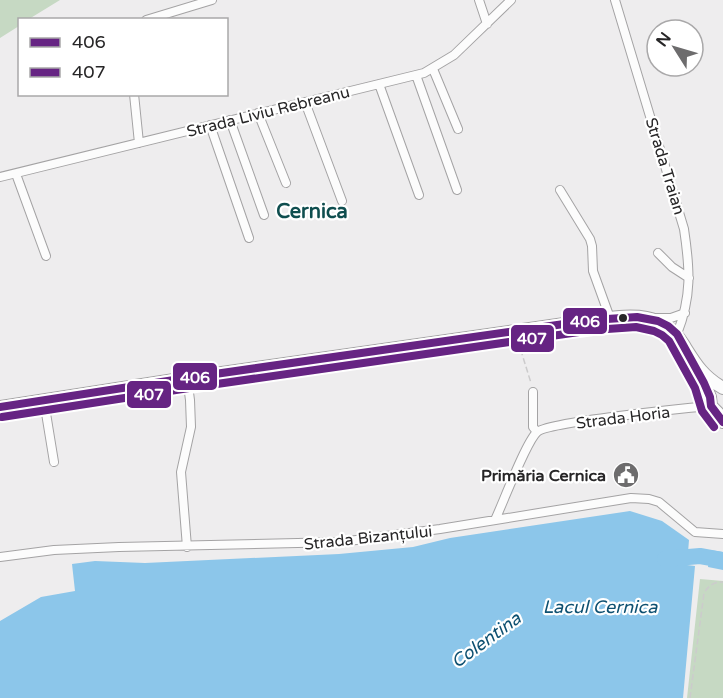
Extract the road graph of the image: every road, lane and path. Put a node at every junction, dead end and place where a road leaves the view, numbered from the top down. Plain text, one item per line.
1 (212, 0) edge
2 (479, 0) edge
3 (511, 0) edge
4 (615, 0) edge
5 (153, 18) edge
6 (487, 24) junction
7 (433, 69) junction
8 (416, 75) junction
9 (379, 84) junction
10 (134, 96) edge
11 (305, 102) junction
12 (258, 113) junction
13 (230, 120) junction
14 (210, 125) junction
15 (458, 129) dead end
16 (139, 143) junction
17 (16, 174) junction
18 (0, 177) edge
19 (286, 183) dead end
20 (457, 189) dead end
21 (560, 190) dead end
22 (419, 195) dead end
23 (342, 201) dead end
24 (264, 215) dead end
25 (249, 238) dead end
26 (658, 253) dead end
27 (46, 256) dead end
28 (689, 278) junction
29 (685, 313) junction
30 (609, 318) junction
31 (651, 318) junction
32 (514, 331) junction
33 (677, 334) junction
34 (686, 349) junction
35 (695, 365) junction
36 (187, 378) junction
37 (723, 388) edge
38 (533, 392) joint
39 (44, 401) junction
40 (0, 407) edge
41 (717, 410) edge
42 (537, 432) junction
43 (54, 462) dead end
44 (495, 520) junction
45 (723, 534) edge
46 (187, 547) junction
47 (0, 557) edge
48 (723, 582) edge
49 (690, 698) edge

1 - 5 street
2 - 6 street
3 - 6 street, Strada Liviu Rebreanu
4 - 28 street, Strada Traian
6 - 7 street, Strada Liviu Rebreanu
7 - 8 street, Strada Liviu Rebreanu
7 - 15 street
8 - 9 street, Strada Liviu Rebreanu
8 - 20 street
9 - 11 street, Strada Liviu Rebreanu
9 - 22 street
10 - 16 street
11 - 12 street, Strada Liviu Rebreanu
11 - 23 street
12 - 13 street, Strada Liviu Rebreanu
12 - 19 street
13 - 14 street, Strada Liviu Rebreanu
13 - 24 street
14 - 16 street, Strada Liviu Rebreanu
14 - 25 street
16 - 17 street, Strada Liviu Rebreanu
17 - 18 street, Strada Liviu Rebreanu
17 - 27 street
21 - 30 street
26 - 28 street
28 - 29 street, Strada Traian
29 - 31 street
29 - 33 street, Strada Traian
29 - 34 street
30 - 31 main road
30 - 32 main road
31 - 33 main road
32 - 36 main road
32 - 38 path
33 - 34 main road
34 - 35 main road
35 - 37 main road
35 - 41 main road
36 - 39 main road
36 - 46 street
37 - 41 main road
38 - 42 street
39 - 40 main road
39 - 43 street
41 - 42 street, Strada Horia
42 - 44 street
44 - 45 street, Strada Bizanțului
44 - 46 street, Strada Bizanțului
46 - 47 street, Strada Bizanțului
48 - 49 path

